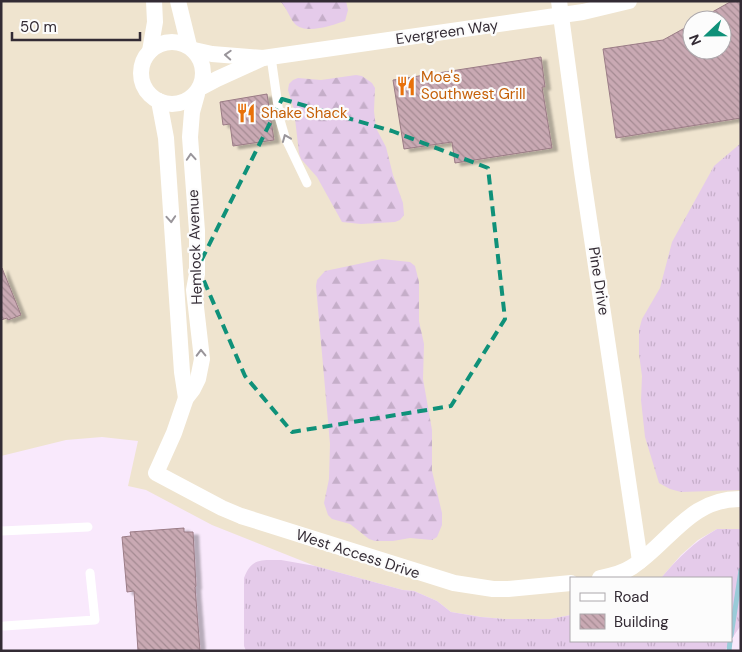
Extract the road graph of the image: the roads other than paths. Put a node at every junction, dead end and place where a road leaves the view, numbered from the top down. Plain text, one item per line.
1 (154, 1) edge
2 (178, 1) edge
3 (629, 1) edge
4 (560, 8) edge
5 (191, 48) junction
6 (150, 51) junction
7 (267, 58) junction
8 (199, 91) junction
9 (159, 101) junction
10 (307, 183) dead end
11 (186, 398) junction
12 (156, 473) joint
13 (737, 499) edge
14 (88, 527) dead end
15 (1, 531) edge
16 (640, 561) junction
17 (90, 573) dead end
18 (604, 577) edge
19 (570, 583) edge
20 (4, 626) dead end

1 - 6 street
2 - 5 street
3 - 4 street, Evergreen Way
4 - 7 street, Evergreen Way
4 - 16 street, Pine Drive
5 - 6 street
7 -> 5 street, Evergreen Way
5 - 8 street
6 - 9 street
7 - 8 street, Evergreen Way
10 -> 7 lane
8 - 9 street
11 -> 8 street, Hemlock Avenue
9 -> 11 street, Hemlock Avenue
11 - 12 street, Hemlock Avenue
12 - 19 street, West Access Drive
13 - 16 street
14 - 15 lane
16 - 18 street
17 - 20 lane

